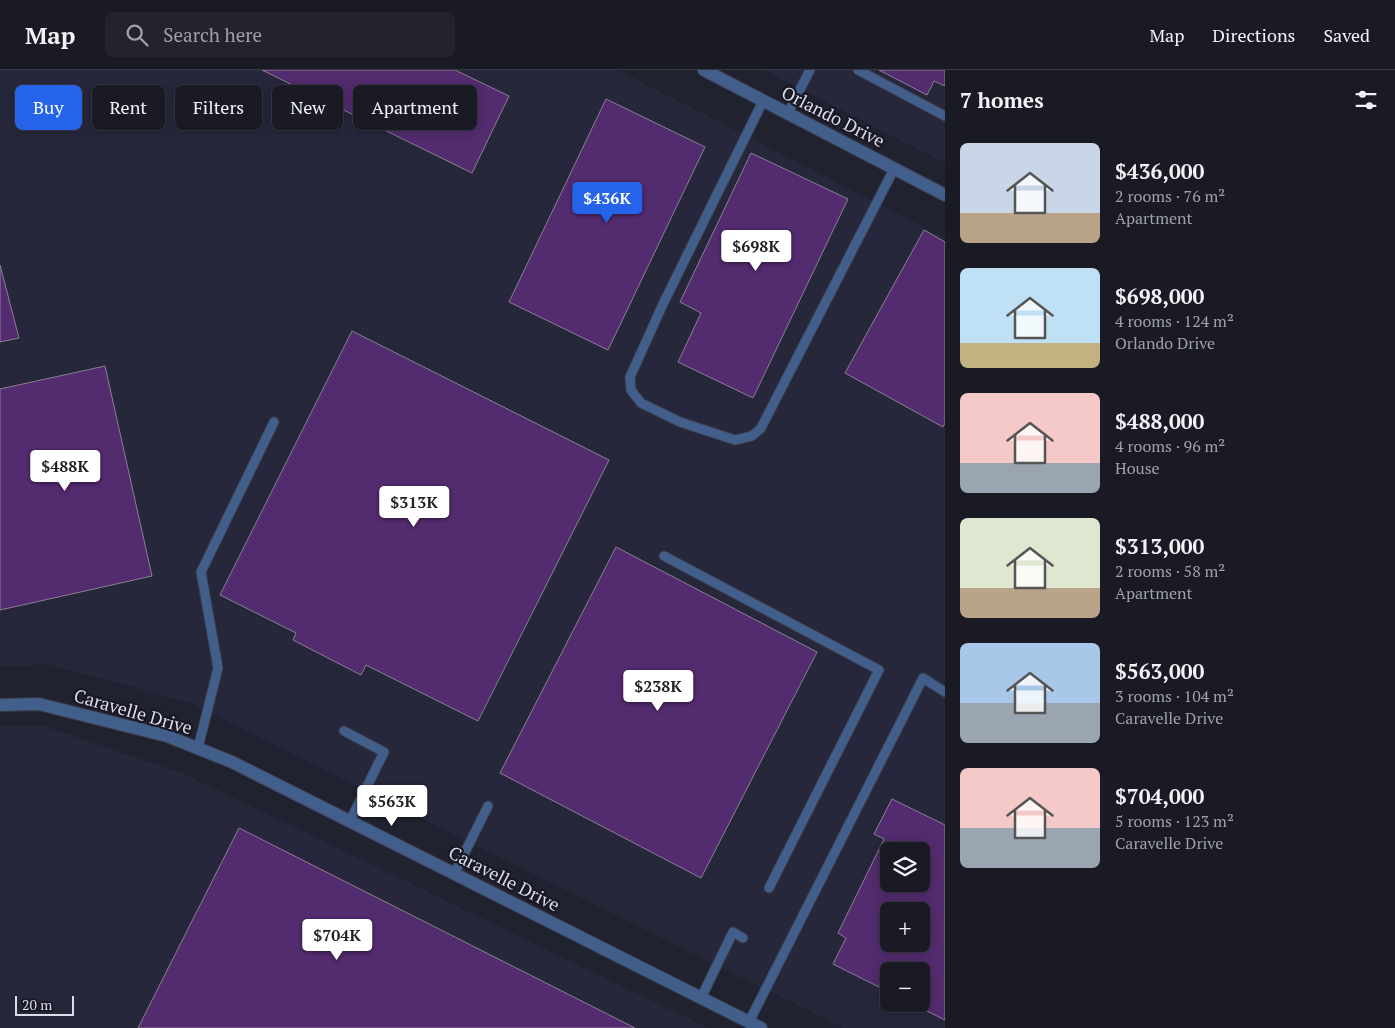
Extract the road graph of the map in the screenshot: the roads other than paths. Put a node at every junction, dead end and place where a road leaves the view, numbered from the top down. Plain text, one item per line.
1 (704, 70) edge
2 (810, 70) edge
3 (858, 70) edge
4 (763, 101) junction
5 (788, 114) junction
6 (945, 116) edge
7 (894, 169) junction
8 (945, 195) edge
9 (274, 422) dead end
10 (664, 556) dead end
11 (945, 692) edge
12 (0, 705) edge
13 (344, 732) dead end
14 (198, 748) junction
15 (488, 806) dead end
16 (350, 821) junction
17 (454, 874) junction
18 (769, 888) dead end
19 (743, 938) dead end
20 (700, 998) junction
21 (749, 1022) junction
22 (761, 1028) edge

1 - 4 street, Orlando Drive
2 - 5 lane
3 - 6 lane
4 - 5 street, Orlando Drive
4 - 7 lane
5 - 7 street, Orlando Drive
7 - 8 street, Orlando Drive
9 - 14 lane
10 - 18 lane
11 - 21 lane
12 - 14 street, Caravelle Drive
13 - 16 lane
14 - 16 street, Caravelle Drive
15 - 17 lane
16 - 17 street, Caravelle Drive
17 - 20 street, Caravelle Drive
19 - 20 lane
20 - 21 street, Caravelle Drive
21 - 22 street, Caravelle Drive

